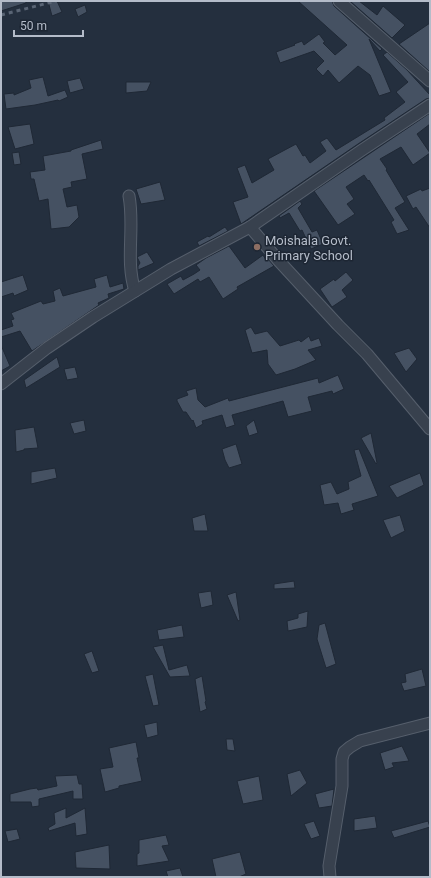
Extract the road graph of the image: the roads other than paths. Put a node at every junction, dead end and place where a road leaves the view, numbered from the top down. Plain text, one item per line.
1 (340, 1) edge
2 (430, 81) edge
3 (430, 105) edge
4 (129, 196) dead end
5 (250, 227) junction
6 (135, 291) junction
7 (1, 384) edge
8 (430, 429) edge
9 (430, 723) edge
10 (330, 877) edge

1 - 2 street
3 - 5 street
4 - 6 street
5 - 6 street
5 - 8 street
6 - 7 street
9 - 10 street

